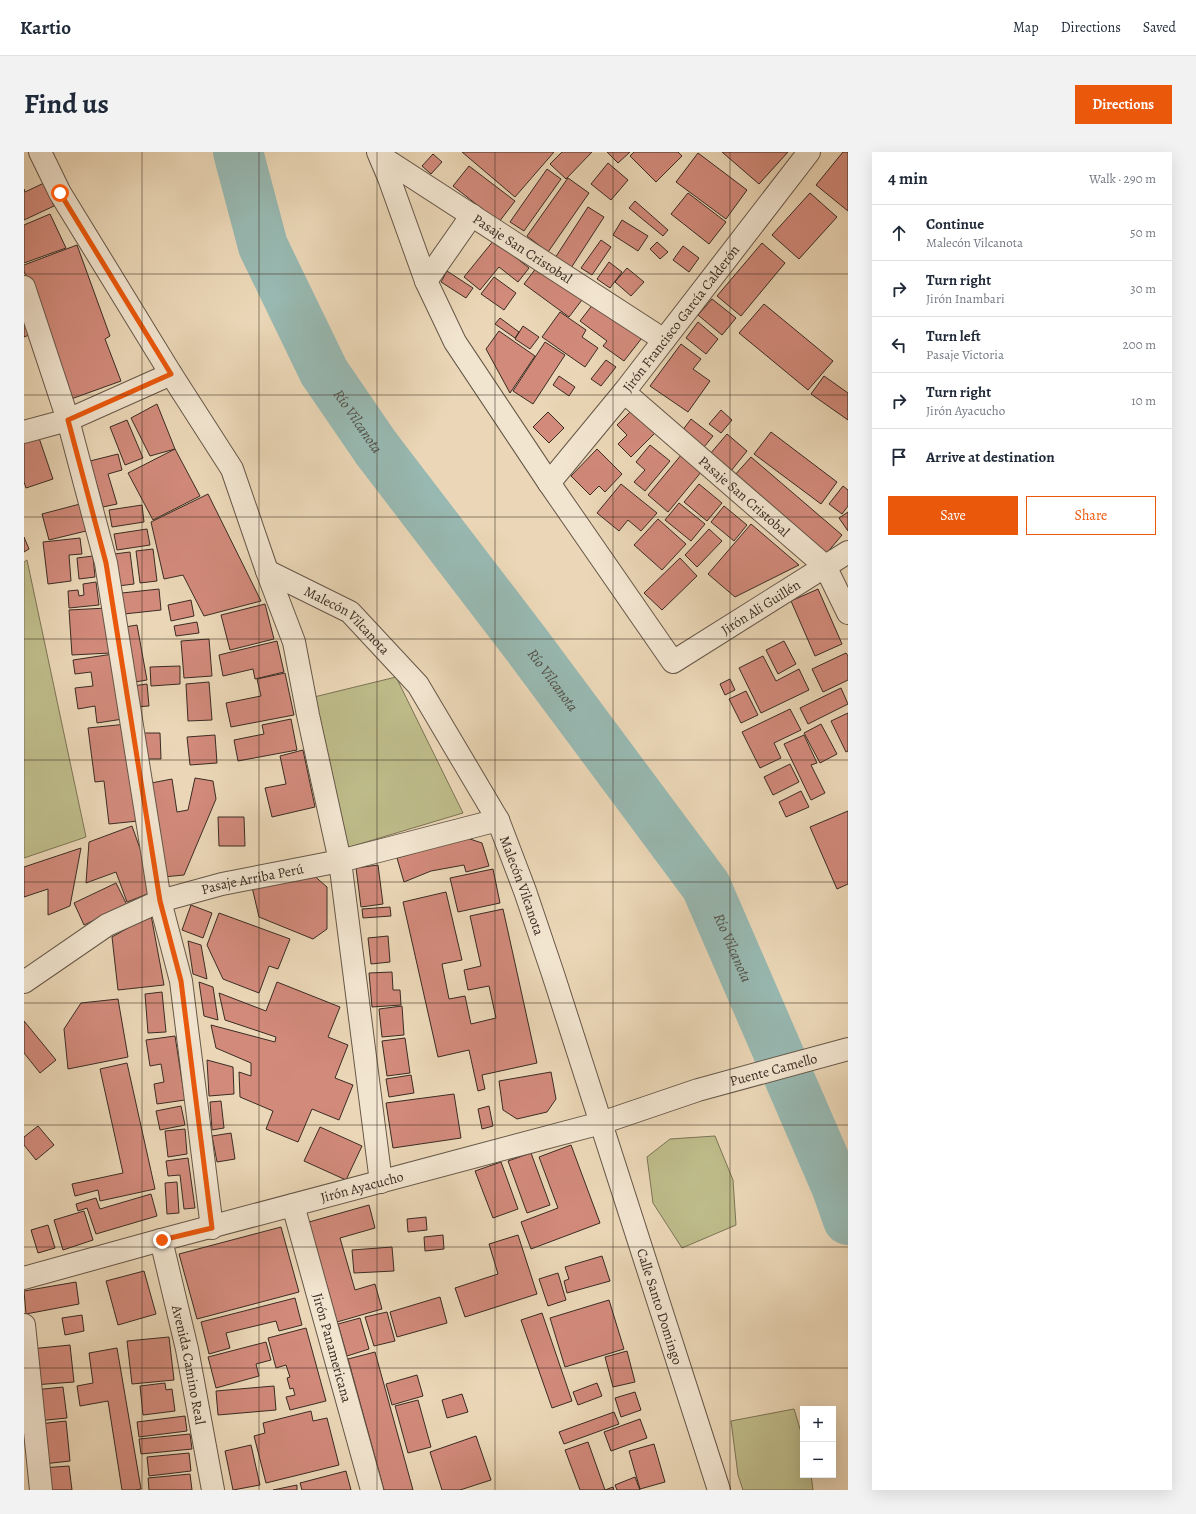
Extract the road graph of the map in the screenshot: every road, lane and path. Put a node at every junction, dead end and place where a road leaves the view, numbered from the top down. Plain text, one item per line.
1 (40, 152) edge
2 (809, 152) edge
3 (379, 154) edge
4 (472, 215) junction
5 (426, 281) junction
6 (24, 288) edge
7 (664, 340) junction
8 (171, 374) junction
9 (624, 392) junction
10 (68, 420) junction
11 (24, 432) edge
12 (549, 483) junction
13 (848, 552) edge
14 (825, 566) junction
15 (267, 571) junction
16 (848, 613) edge
17 (498, 820) junction
18 (340, 861) junction
19 (160, 901) junction
20 (24, 982) edge
21 (848, 1049) edge
22 (698, 1090) joint
23 (601, 1123) junction
24 (381, 1182) junction
25 (293, 1205) junction
26 (212, 1228) junction
27 (162, 1240) junction
28 (24, 1278) edge
29 (24, 1325) edge
30 (41, 1490) edge
31 (213, 1490) edge
32 (372, 1490) edge
33 (719, 1490) edge

1 - 8 street
2 - 7 street, Jirón Francisco García Calderón
3 - 4 street, Pasaje San Cristobal
3 - 5 street
4 - 5 street
4 - 7 street, Pasaje San Cristobal
5 - 12 street
6 - 10 street
7 - 9 street, Jirón Francisco García Calderón
8 - 10 street
8 - 15 street
9 - 12 street, Jirón Francisco García Calderón
9 - 14 street, Pasaje San Cristobal
10 - 11 street
10 - 19 street
12 - 14 street, Jirón Ali Guillén
13 - 14 street, Jirón Ali Guillén
14 - 16 street, Pasaje San Cristobal
15 - 17 street, Malecón Vilcanota
15 - 18 street
17 - 18 street, Pasaje Arriba Perú
17 - 23 street, Malecón Vilcanota
18 - 19 street, Pasaje Arriba Perú
18 - 24 street
19 - 20 street, Pasaje Arriba Perú
19 - 26 street
21 - 22 street, Puente Camello
22 - 23 street, Jirón Ayacucho
23 - 24 street, Jirón Ayacucho
23 - 33 street, Calle Santo Domingo
24 - 25 street, Jirón Ayacucho
25 - 26 street, Jirón Ayacucho
25 - 32 street, Jirón Panamericana
26 - 27 street, Jirón Ayacucho
27 - 28 street, Jirón Ayacucho
27 - 31 street, Avenida Camino Real
29 - 30 street

